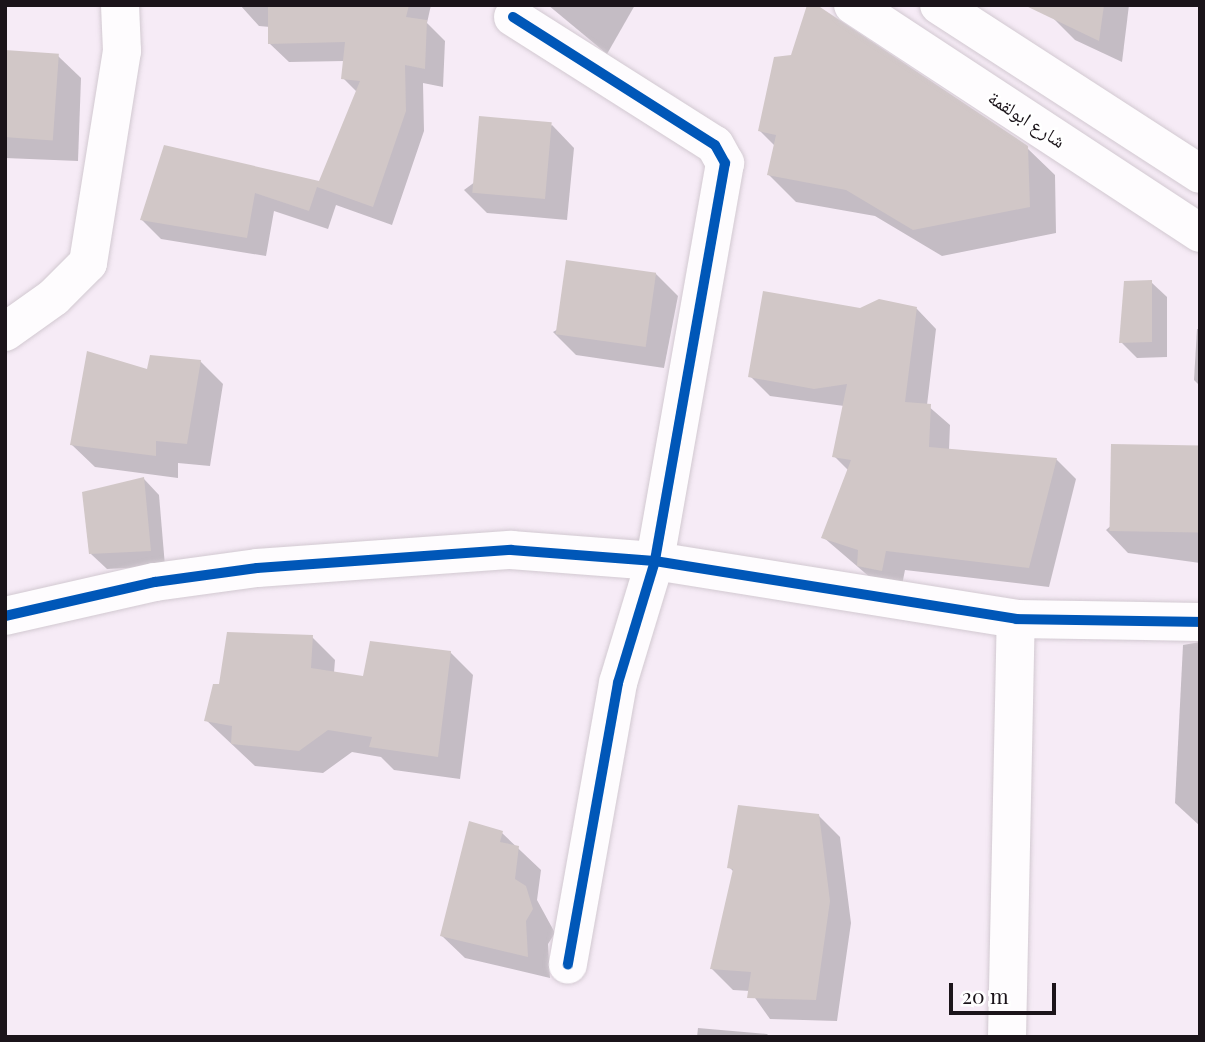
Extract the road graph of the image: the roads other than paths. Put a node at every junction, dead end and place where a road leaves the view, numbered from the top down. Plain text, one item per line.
1 (120, 5) edge
2 (853, 5) edge
3 (939, 5) edge
4 (513, 18) dead end
5 (1200, 174) edge
6 (1200, 233) edge
7 (5, 332) edge
8 (655, 561) junction
9 (5, 616) edge
10 (1016, 619) junction
11 (1200, 622) edge
12 (568, 965) dead end
13 (1007, 1037) edge

1 - 7 street
2 - 6 street, شارع ابولقمة
3 - 5 street
4 - 8 street
8 - 9 street
8 - 10 street
8 - 12 street
10 - 11 street
10 - 13 street

